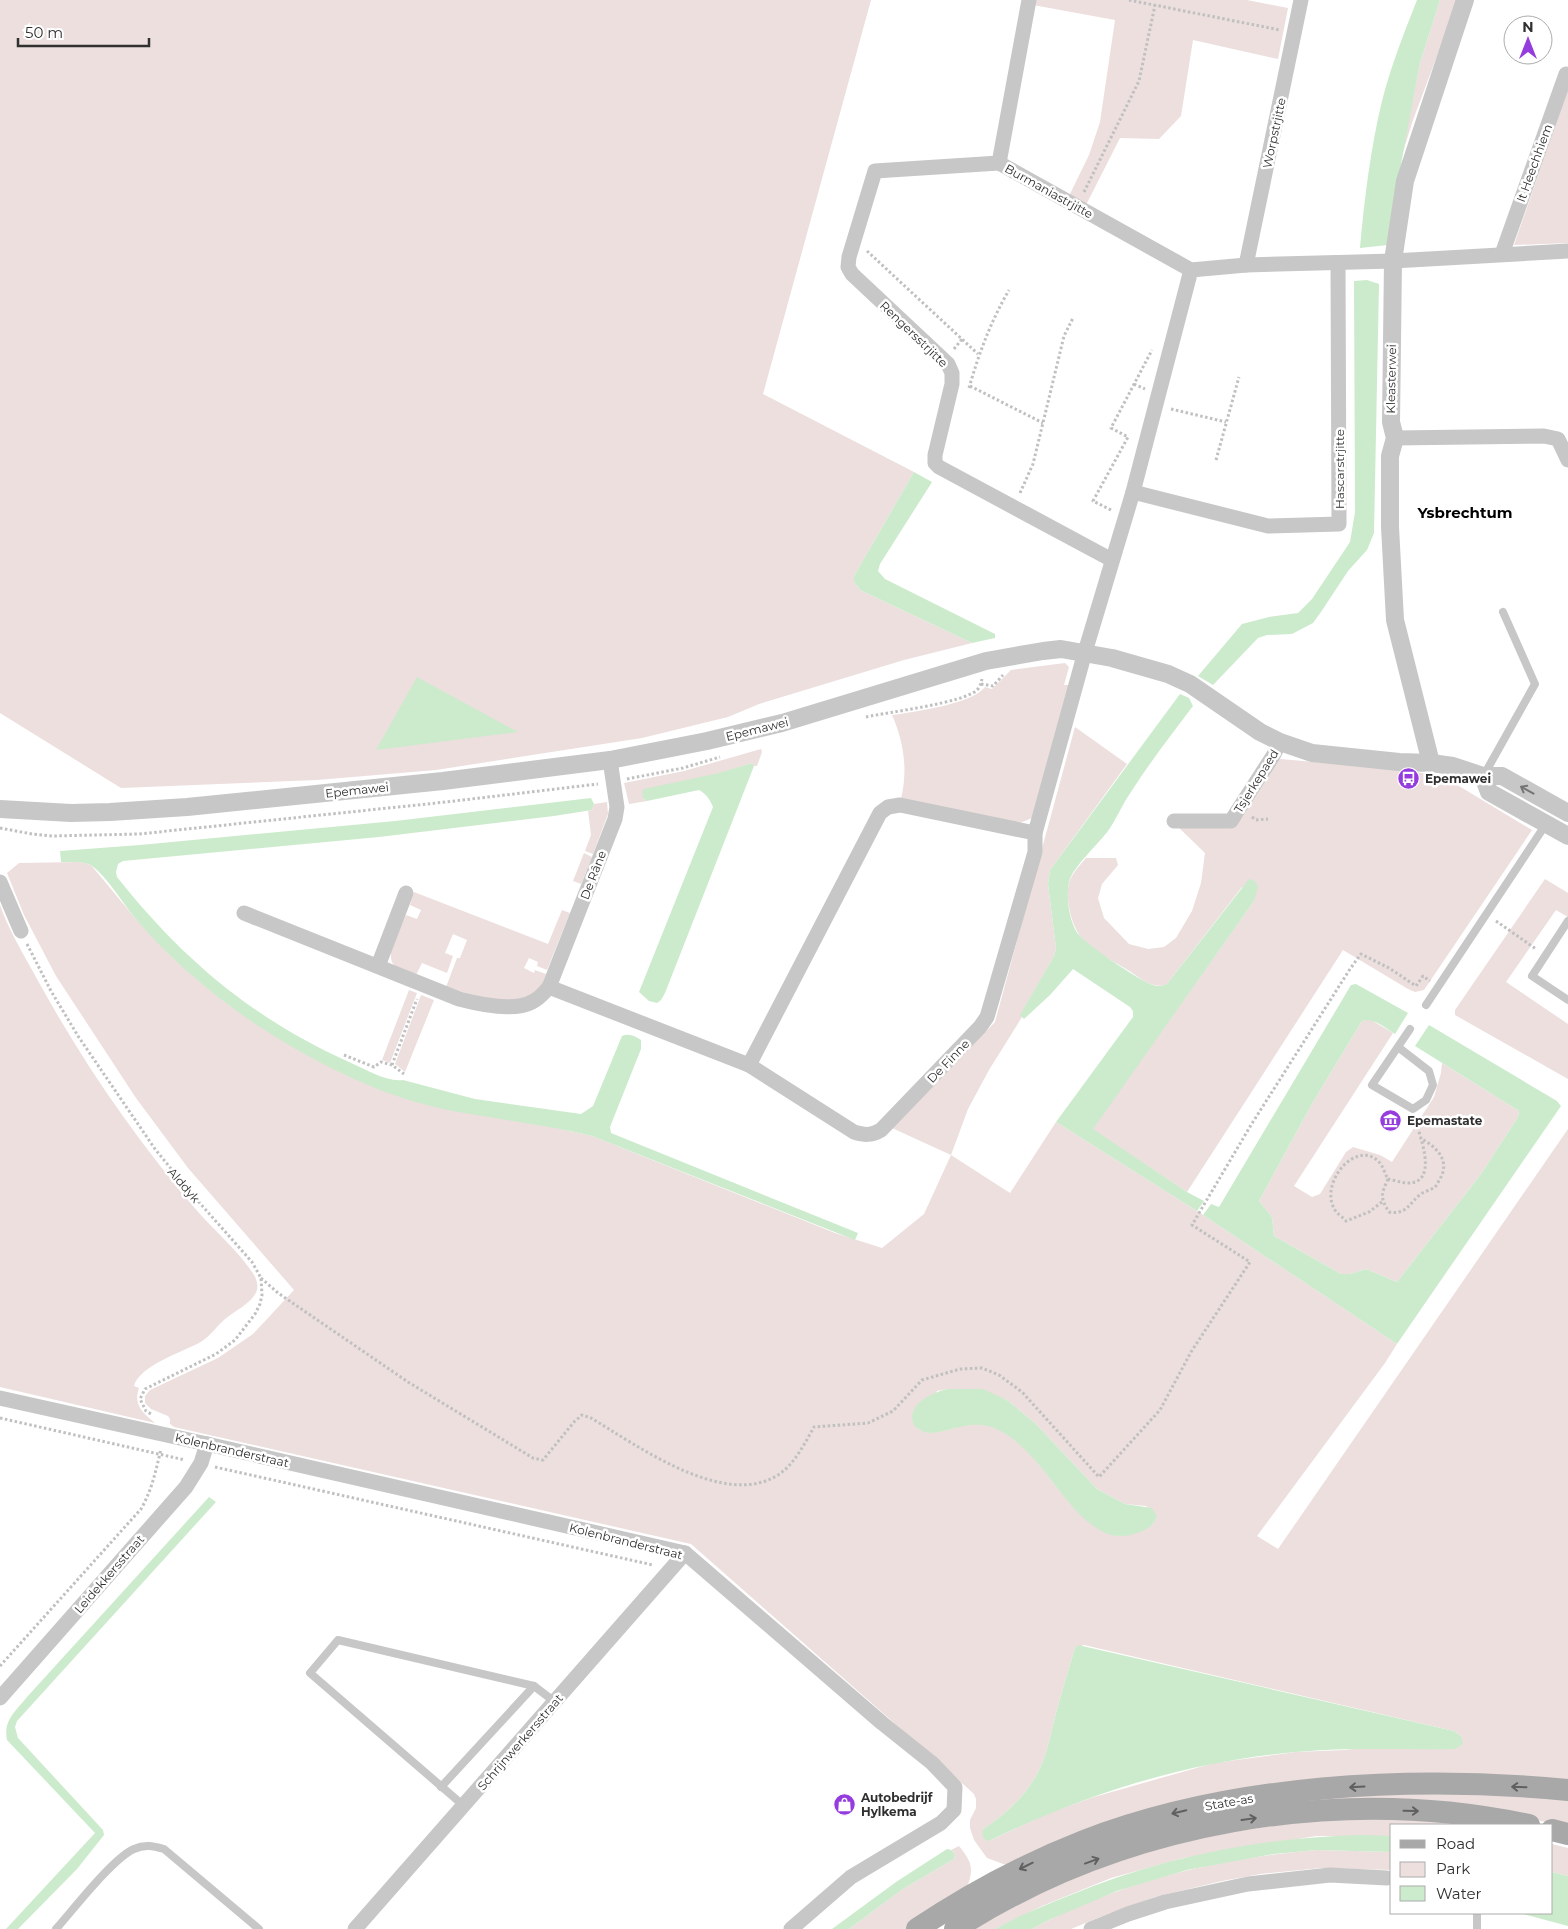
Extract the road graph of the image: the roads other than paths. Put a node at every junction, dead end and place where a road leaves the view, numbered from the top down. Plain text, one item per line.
1 (1029, 0) edge
2 (1301, 0) edge
3 (1465, 0) edge
4 (1568, 75) edge
5 (999, 163) junction
6 (1568, 251) edge
7 (1502, 254) junction
8 (1393, 261) junction
9 (1338, 262) junction
10 (1246, 265) junction
11 (1190, 270) junction
12 (1395, 438) junction
13 (1568, 460) edge
14 (1133, 492) junction
15 (1112, 560) junction
16 (1502, 612) dead end
17 (1085, 652) junction
18 (1280, 742) junction
19 (610, 760) junction
20 (1431, 763) junction
21 (1483, 776) junction
22 (0, 809) edge
23 (1568, 813) edge
24 (1174, 821) dead end
25 (1546, 824) junction
26 (1035, 833) junction
27 (1568, 836) edge
28 (0, 882) edge
29 (406, 893) dead end
30 (244, 912) dead end
31 (1568, 921) edge
32 (21, 931) road end
33 (378, 966) junction
34 (549, 987) junction
35 (1568, 1000) edge
36 (1426, 1005) dead end
37 (1410, 1029) dead end
38 (1398, 1047) junction
39 (749, 1065) junction
40 (0, 1398) edge
41 (207, 1444) junction
42 (685, 1554) junction
43 (534, 1686) junction
44 (0, 1698) edge
45 (555, 1702) junction
46 (441, 1786) junction
47 (1568, 1790) edge
48 (464, 1806) junction
49 (1523, 1824) edge
50 (1553, 1830) edge
51 (1568, 1834) edge
52 (1389, 1878) edge
53 (1477, 1914) edge
54 (56, 1929) edge
55 (259, 1929) edge
56 (355, 1929) edge
57 (791, 1929) edge
58 (917, 1929) edge
59 (955, 1929) edge
60 (1091, 1929) edge
61 (1477, 1929) edge

1 - 5 street, Burmaniastrjitte
2 - 10 street, Worpstrjitte
3 - 8 street, Kleasterwei
4 - 7 street, It Heechhiem
5 - 11 street, Burmaniastrjitte
5 - 15 street, Rengersstrjitte
6 - 7 street
7 - 8 street
8 - 9 street
8 - 12 street, Kleasterwei
9 - 10 street
9 - 14 street, Hascarstrjitte
10 - 11 street
11 - 14 street
12 - 13 street
12 - 20 street, Kleasterwei
14 - 15 street
15 - 17 street
16 - 21 lane
17 - 18 street, Epemawei
17 - 19 street, Epemawei
17 - 26 street, De Finne
18 - 20 street, Epemawei
18 - 24 street, Tsjerkepaed
19 - 22 street, Epemawei
19 - 34 street, De Râne
20 - 21 street, Epemawei
23 -> 21 street, Epemawei
21 - 25 street
25 - 27 street
25 - 36 lane
26 - 39 street
26 - 39 street, De Finne
28 - 32 street
29 - 33 street
30 - 33 street, De Râne
31 - 35 lane
33 - 34 street, De Râne
34 - 39 street, De Finne
37 - 38 lane
38 - 38 lane
40 - 41 street, Kolenbranderstraat
41 - 42 street, Kolenbranderstraat
41 - 44 street, Leidekkersstraat
42 - 45 street, Schrijnwerkersstraat
42 - 57 street, Kolenbranderstraat
43 - 45 lane
43 - 46 lane
43 - 46 lane
45 - 48 street, Schrijnwerkersstraat
46 - 48 lane
47 -> 58 main road, State-as
48 - 56 street, Schrijnwerkersstraat
59 -> 49 main road, State-as
50 - 51 main road
52 - 60 street
53 - 61 lane
54 - 55 lane

